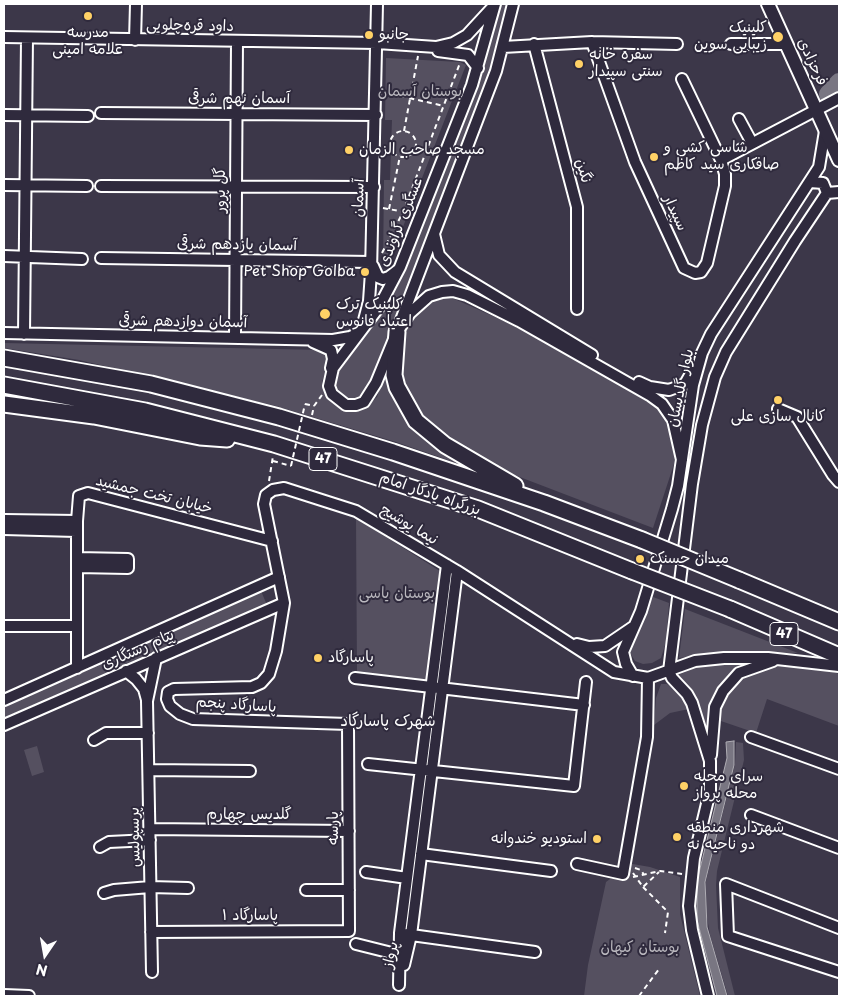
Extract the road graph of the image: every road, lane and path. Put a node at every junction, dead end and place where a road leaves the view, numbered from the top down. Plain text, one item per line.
1 (136, 4) edge
2 (377, 4) edge
3 (495, 4) edge
4 (513, 4) edge
5 (768, 4) edge
6 (4, 38) edge
7 (27, 38) junction
8 (135, 40) junction
9 (237, 42) junction
10 (592, 42) junction
11 (534, 44) junction
12 (676, 44) dead end
13 (731, 44) dead end
14 (786, 44) junction
15 (377, 46) junction
16 (503, 47) junction
17 (419, 51) junction
18 (462, 59) dead end
19 (478, 68) junction
20 (682, 79) dead end
21 (376, 91) junction
22 (411, 97) junction
23 (839, 98) edge
24 (444, 106) junction
25 (816, 109) junction
26 (101, 113) dead end
27 (236, 114) junction
28 (4, 115) edge
29 (376, 115) junction
30 (26, 116) junction
31 (88, 116) dead end
32 (739, 119) dead end
33 (825, 128) junction
34 (404, 131) junction
35 (752, 143) junction
36 (414, 149) junction
37 (427, 153) junction
38 (400, 156) junction
39 (721, 160) junction
40 (839, 160) edge
41 (810, 182) junction
42 (4, 185) edge
43 (25, 186) junction
44 (87, 186) dead end
45 (101, 186) dead end
46 (236, 187) junction
47 (374, 187) junction
48 (839, 192) edge
49 (827, 193) junction
50 (374, 207) junction
51 (389, 209) junction
52 (403, 212) junction
53 (420, 215) junction
54 (434, 233) junction
55 (382, 253) dead end
56 (4, 256) edge
57 (24, 256) junction
58 (102, 258) dead end
59 (82, 259) dead end
60 (236, 259) junction
61 (371, 262) junction
62 (400, 267) junction
63 (577, 309) dead end
64 (360, 332) junction
65 (397, 332) junction
66 (4, 333) edge
67 (24, 334) junction
68 (236, 338) junction
69 (298, 339) junction
70 (702, 353) junction
71 (4, 358) edge
72 (329, 376) junction
73 (4, 385) edge
74 (4, 404) edge
75 (314, 406) dead end
76 (778, 409) dead end
77 (274, 444) junction
78 (682, 460) junction
79 (839, 482) edge
80 (266, 495) junction
81 (544, 503) junction
82 (4, 520) edge
83 (76, 526) junction
84 (4, 529) edge
85 (272, 541) junction
86 (447, 565) junction
87 (457, 571) junction
88 (279, 578) junction
89 (284, 603) junction
90 (800, 606) junction
91 (839, 613) edge
92 (839, 622) edge
93 (4, 626) edge
94 (77, 626) junction
95 (634, 626) junction
96 (567, 640) junction
97 (839, 656) edge
98 (156, 658) junction
99 (778, 660) junction
100 (839, 666) edge
101 (77, 668) junction
102 (669, 671) junction
103 (126, 672) junction
104 (633, 676) junction
105 (355, 678) dead end
106 (648, 678) junction
107 (586, 682) dead end
108 (437, 688) junction
109 (6, 697) edge
110 (148, 701) junction
111 (584, 705) junction
112 (348, 724) joint
113 (4, 725) edge
114 (148, 733) junction
115 (751, 737) dead end
116 (94, 740) dead end
117 (710, 760) junction
118 (368, 764) dead end
119 (421, 769) junction
120 (839, 769) edge
121 (149, 770) junction
122 (432, 770) junction
123 (250, 771) dead end
124 (751, 815) dead end
125 (349, 831) junction
126 (150, 834) junction
127 (100, 847) dead end
128 (839, 848) edge
129 (421, 854) junction
130 (577, 864) dead end
131 (551, 871) dead end
132 (660, 871) junction
133 (366, 872) dead end
134 (623, 874) junction
135 (644, 875) junction
136 (692, 875) junction
137 (634, 877) junction
138 (407, 878) junction
139 (150, 887) junction
140 (188, 888) dead end
141 (643, 888) junction
142 (306, 890) dead end
143 (349, 890) junction
144 (104, 893) dead end
145 (839, 928) edge
146 (349, 931) joint
147 (151, 932) junction
148 (665, 933) dead end
149 (406, 934) junction
150 (356, 944) dead end
151 (534, 952) dead end
152 (400, 955) junction
153 (659, 969) dead end
154 (152, 972) dead end
155 (839, 972) edge
156 (4, 995) edge
157 (29, 996) edge
158 (639, 996) edge
159 (708, 996) edge

1 - 8 street
2 - 15 street, آسمان
3 - 15 street
3 - 19 street, عسگری گراوندی
4 - 16 street
5 - 14 main road, فرحزادی
6 - 7 street, داود قره‌چلویی
7 - 8 street, داود قره‌چلویی
7 - 30 street
8 - 9 street, داود قره‌چلویی
9 - 15 street, داود قره‌چلویی
9 - 27 street, گل پرور
10 - 11 street
10 - 12 street
10 - 39 street, سپیدار
11 - 16 street
11 - 63 street, نگین
13 - 14 street
14 - 25 main road, فرحزادی
15 - 17 street
15 - 21 street, آسمان
16 - 54 street
17 - 19 street
17 - 22 path
18 - 24 path
19 - 53 street, عسگری گراوندی
20 - 39 street
21 - 22 path
21 - 29 street, آسمان
22 - 24 path
22 - 34 path
23 - 25 street
24 - 37 path
25 - 33 main road, فرحزادی
25 - 35 street
26 - 27 street, آسمان نهم شرقی
27 - 29 street, آسمان نهم شرقی
27 - 46 street, گل پرور
28 - 30 street
29 - 47 street, آسمان
30 - 31 street
30 - 43 street
32 - 35 street
33 - 40 main road, فرحزادی
33 - 41 street, بلوار گلدیسان
34 - 36 path
34 - 38 path
35 - 39 street
36 - 37 path
36 - 38 path
37 - 52 path
38 - 51 path
41 - 49 street
41 - 70 street, بلوار گلدیسان
42 - 43 street
43 - 44 street
43 - 57 street
45 - 46 street
46 - 47 street
46 - 60 street, گل پرور
47 - 50 street, آسمان
48 - 49 street
49 - 102 street, بلوار گلدیسان
50 - 51 path
50 - 61 street, آسمان
51 - 52 path
52 - 53 path
52 - 55 path
53 - 62 street, عسگری گراوندی
54 - 65 street
54 - 70 street
56 - 57 street
57 - 59 street
57 - 67 street
58 - 60 street, آسمان یازدهم شرقی
60 - 61 street, آسمان یازدهم شرقی
60 - 68 street, گل پرور
61 - 62 street
61 - 64 street, آسمان
62 - 64 street, عسگری گراوندی
64 - 69 street, آسمان دوازدهم شرقی
64 - 72 street, عسگری گراوندی
65 - 72 street
65 - 78 street
65 - 81 highway
66 - 67 street, آسمان دوازدهم شرقی
67 - 68 street, آسمان دوازدهم شرقی
68 - 69 street, آسمان دوازدهم شرقی
69 - 72 street
70 - 78 street, بلوار گلدیسان
71 - 81 highway, بزرگراه یادگار امام / 47
73 - 77 highway, بزرگراه یادگار امام / 47
74 - 77 highway
75 - 80 path, bridge
76 - 79 street
77 - 97 highway, بزرگراه یادگار امام / 47, bridge
78 - 95 street, بلوار گلدیسان
80 - 85 street
80 - 86 street, نیما یوشیج
81 - 90 highway, بزرگراه یادگار امام / 47, bridge
82 - 83 street
83 - 84 street
83 - 85 street, خیابان تخت جمشید
83 - 94 street, خیابان تخت جمشید
85 - 88 street
86 - 87 street, نیما یوشیج
86 - 108 street, پرواز
87 - 96 street, نیما یوشیج
87 - 108 street, پرواز
88 - 89 street
88 - 101 street, پیام رستگاری
89 - 98 street, پیام رستگاری
89 - 112 street, پاسارگاد پنجم
90 - 91 main road
90 - 92 highway, بزرگراه یادگار امام / 47
93 - 94 street
94 - 101 street, خیابان تخت جمشید
95 - 96 street
95 - 104 street, بلوار گلدیسان
96 - 104 street
98 - 103 street, پیام رستگاری
98 - 110 street, پرسپولیس
99 - 100 street
99 - 102 street
99 - 117 street
101 - 109 street, پیام رستگاری
102 - 106 street
102 - 117 street
103 - 110 street, پرسپولیس
103 - 113 street, پیام رستگاری
104 - 106 street
105 - 108 street
106 - 134 street
107 - 111 street
108 - 111 street
108 - 119 street, پرواز
108 - 122 street, پرواز
110 - 114 street, پرسپولیس
111 - 122 street
112 - 125 street, پارسه
114 - 116 street
114 - 121 street, پرسپولیس
115 - 120 street
117 - 136 street
118 - 119 street
119 - 122 street
119 - 138 street, پرواز
121 - 123 street
121 - 126 street, پرسپولیس
122 - 129 street, پرواز
124 - 128 street
125 - 126 street, گلدیس چهارم
125 - 143 street, پارسه
126 - 127 street, گلدیس چهارم
126 - 139 street, پرسپولیس
129 - 131 street
129 - 149 street, پرواز
130 - 134 street
132 - 135 path
132 - 136 path
132 - 141 path
133 - 138 street
134 - 137 path
135 - 137 path
135 - 137 path
136 - 159 street
137 - 141 path
138 - 149 street, پرواز
139 - 140 street
139 - 144 street
139 - 147 street, پرسپولیس
141 - 148 path
142 - 143 street
143 - 146 street, پارسه
145 - 155 street
146 - 147 street, پاسارگاد ۱
147 - 154 street, پرسپولیس
149 - 151 street
149 - 152 street, پرواز
149 - 152 street, پرواز
150 - 152 street
153 - 158 path
156 - 157 street

